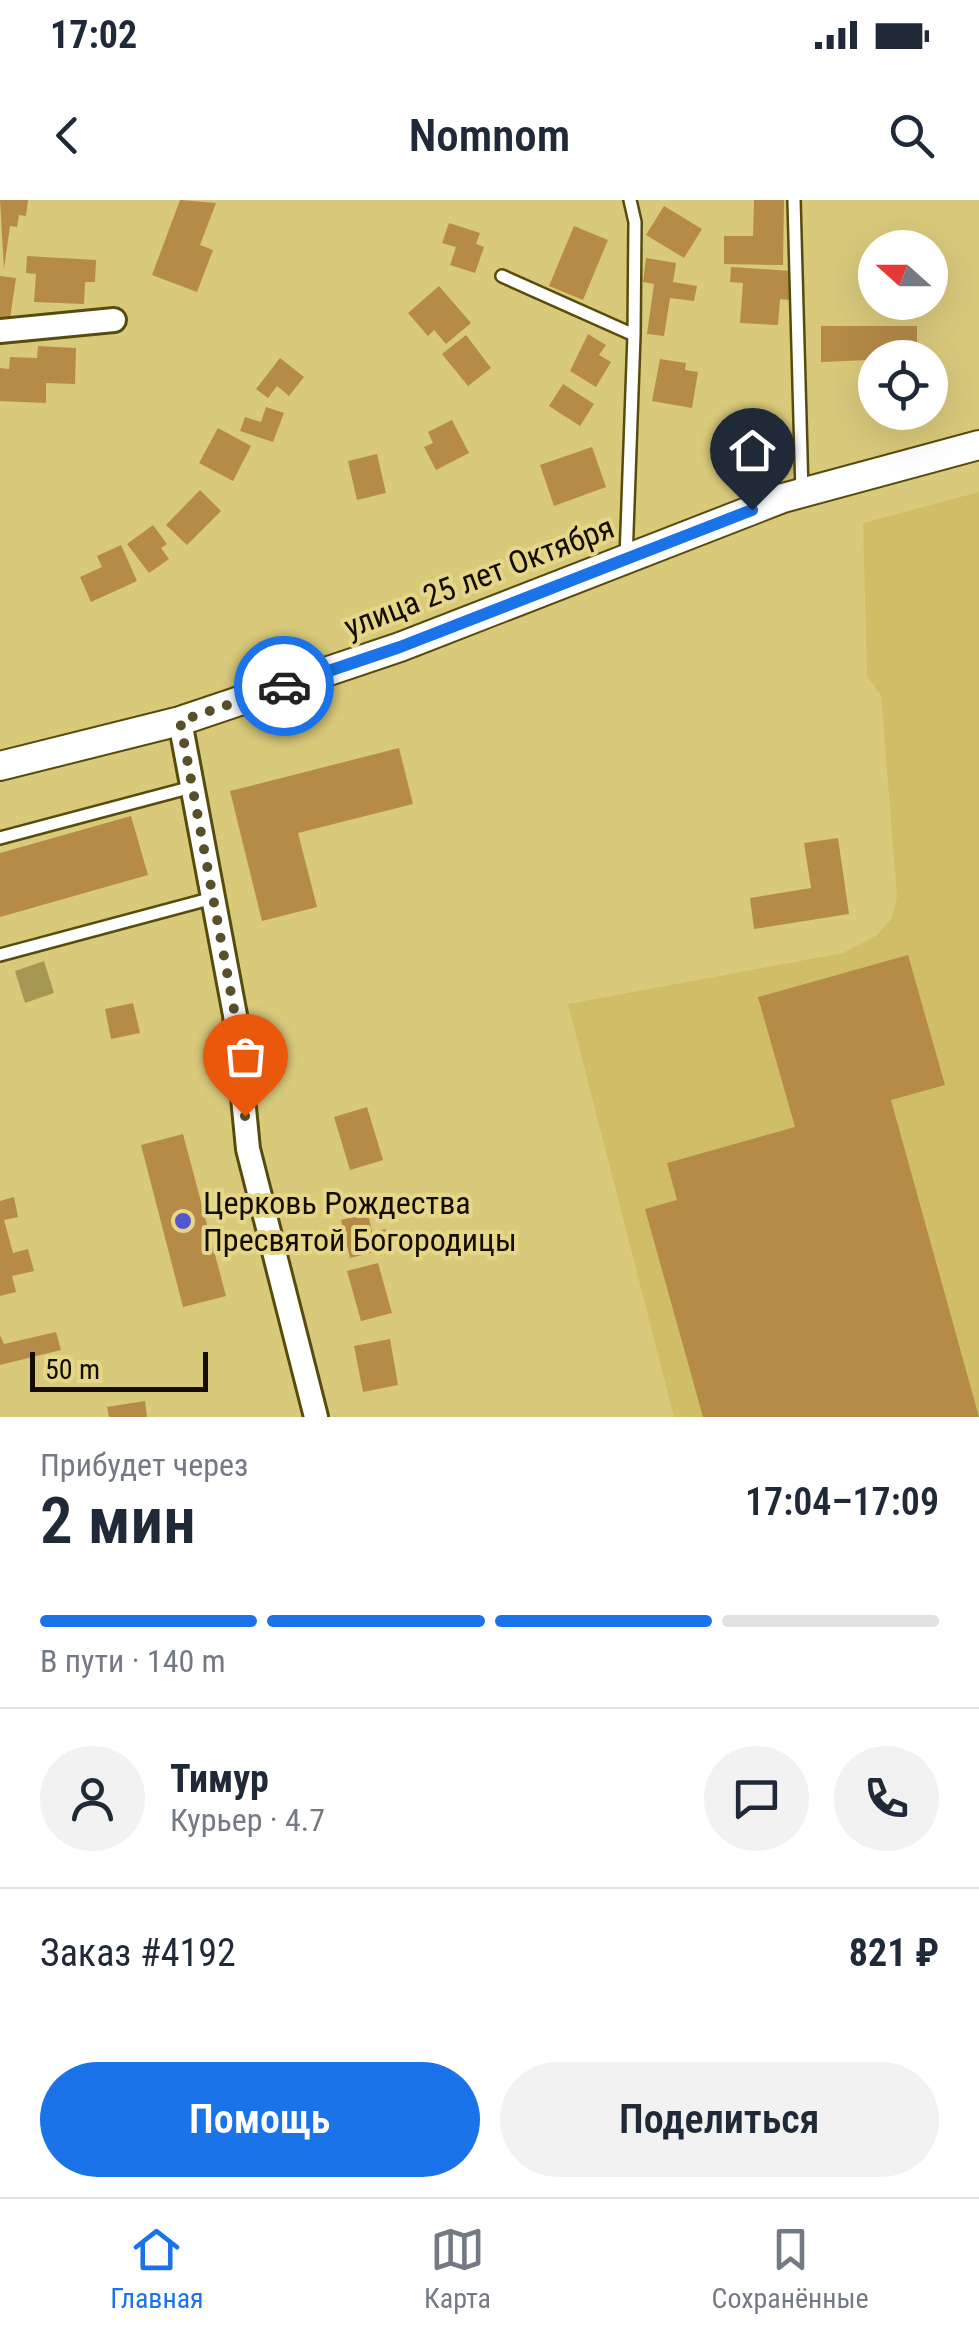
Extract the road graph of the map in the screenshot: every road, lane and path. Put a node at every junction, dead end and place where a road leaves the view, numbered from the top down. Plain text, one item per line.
1 (630, 200) edge
2 (794, 200) edge
3 (502, 276) dead end
4 (114, 320) dead end
5 (0, 331) edge
6 (634, 336) junction
7 (979, 444) edge
8 (802, 492) junction
9 (626, 559) junction
10 (180, 721) junction
11 (0, 766) edge
12 (192, 787) junction
13 (0, 838) edge
14 (213, 898) junction
15 (0, 955) edge
16 (316, 1417) edge

1 - 6 lane
2 - 8 lane
3 - 6 lane
4 - 5 street
6 - 9 lane
7 - 8 street, улица 25 лет Октября
8 - 9 street, улица 25 лет Октября
9 - 10 street, улица 25 лет Октября
10 - 11 street, улица 25 лет Октября
10 - 12 street
12 - 13 lane
12 - 14 street
14 - 15 lane
14 - 16 street

